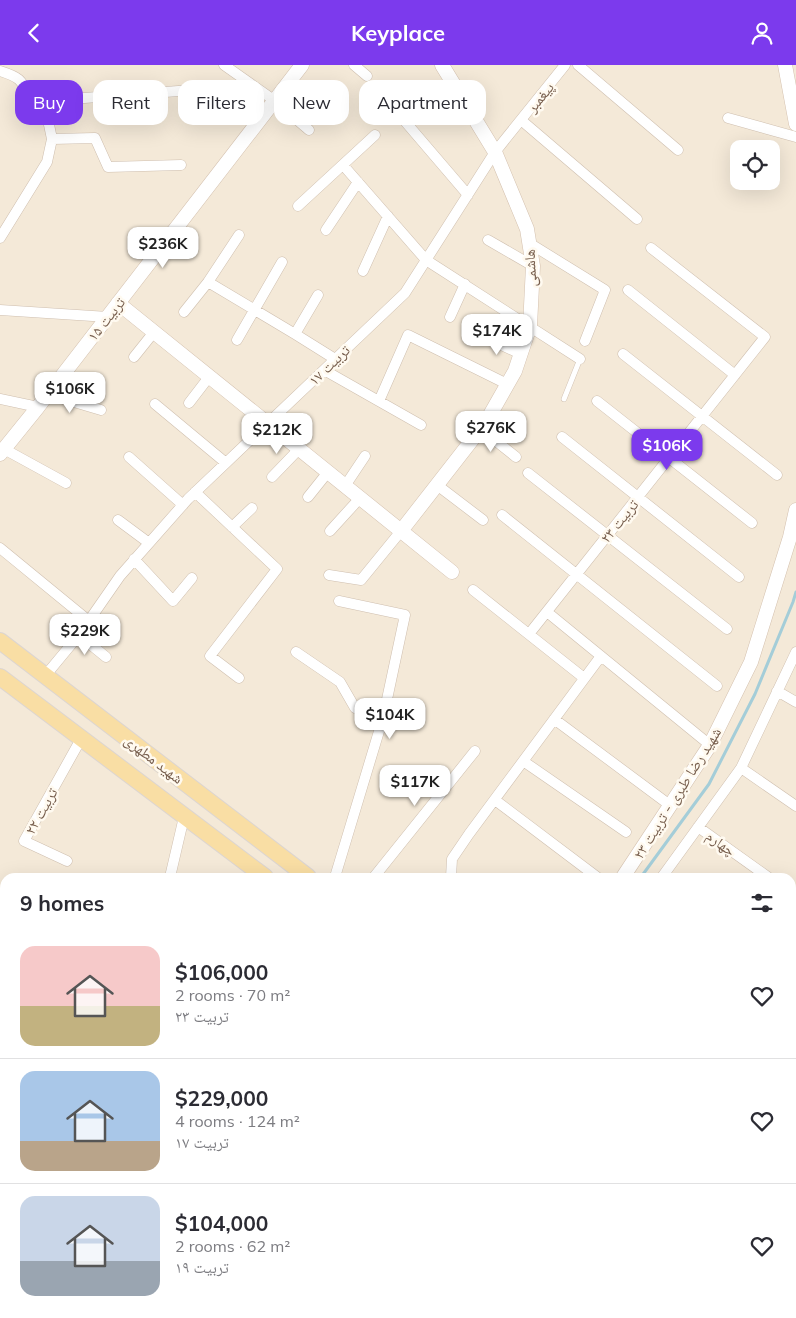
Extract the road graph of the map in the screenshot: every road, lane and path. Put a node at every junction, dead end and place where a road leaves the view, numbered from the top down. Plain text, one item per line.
1 (224, 65) edge
2 (302, 65) edge
3 (354, 65) edge
4 (442, 65) edge
5 (565, 65) edge
6 (578, 65) edge
7 (785, 65) edge
8 (0, 71) edge
9 (367, 76) dead end
10 (21, 80) edge
11 (291, 80) edge
12 (178, 91) edge
13 (83, 98) edge
14 (274, 100) edge
15 (274, 102) edge
16 (728, 118) dead end
17 (521, 120) junction
18 (796, 124) edge
19 (49, 125) edge
20 (303, 125) edge
21 (408, 125) edge
22 (309, 130) dead end
23 (374, 135) dead end
24 (796, 137) edge
25 (52, 139) junction
26 (678, 150) dead end
27 (495, 152) junction
28 (181, 165) dead end
29 (343, 165) junction
30 (358, 182) junction
31 (468, 195) junction
32 (298, 206) dead end
33 (388, 216) junction
34 (637, 219) dead end
35 (326, 230) dead end
36 (240, 235) dead end
37 (0, 238) edge
38 (488, 240) dead end
39 (529, 243) junction
40 (651, 248) dead end
41 (426, 260) junction
42 (282, 262) dead end
43 (533, 266) junction
44 (363, 271) dead end
45 (208, 282) junction
46 (465, 284) junction
47 (628, 290) dead end
48 (318, 295) dead end
49 (118, 303) junction
50 (255, 309) junction
51 (0, 310) edge
52 (184, 312) dead end
53 (108, 317) junction
54 (450, 317) dead end
55 (530, 326) junction
56 (154, 332) junction
57 (295, 334) junction
58 (484, 337) dead end
59 (237, 340) dead end
60 (585, 341) dead end
61 (623, 353) dead end
62 (521, 354) junction
63 (134, 357) dead end
64 (335, 359) junction
65 (580, 359) joint
66 (324, 370) junction
67 (735, 375) junction
68 (209, 377) junction
69 (507, 385) junction
70 (47, 394) junction
71 (0, 399) edge
72 (564, 399) dead end
73 (379, 401) junction
74 (597, 401) dead end
75 (189, 403) dead end
76 (155, 404) dead end
77 (38, 407) junction
78 (101, 411) dead end
79 (702, 416) junction
80 (268, 423) junction
81 (421, 425) dead end
82 (481, 429) junction
83 (562, 437) dead end
84 (300, 449) junction
85 (2, 451) edge
86 (365, 456) dead end
87 (129, 457) dead end
88 (516, 457) dead end
89 (669, 458) junction
90 (226, 463) junction
91 (328, 472) junction
92 (528, 473) dead end
93 (777, 475) dead end
94 (272, 477) dead end
95 (66, 483) dead end
96 (437, 485) junction
97 (345, 486) junction
98 (195, 492) junction
99 (308, 497) dead end
100 (638, 497) junction
101 (360, 498) junction
102 (183, 505) junction
103 (252, 508) dead end
104 (796, 510) edge
105 (502, 515) dead end
106 (118, 520) dead end
107 (482, 520) dead end
108 (752, 523) dead end
109 (232, 527) junction
110 (794, 528) edge
111 (330, 531) dead end
112 (402, 531) junction
113 (607, 535) junction
114 (148, 543) junction
115 (0, 548) edge
116 (134, 559) junction
117 (452, 572) dead end
118 (576, 574) junction
119 (329, 575) dead end
120 (739, 577) dead end
121 (192, 578) dead end
122 (473, 591) dead end
123 (339, 601) dead end
124 (547, 612) junction
125 (89, 621) junction
126 (726, 629) dead end
127 (529, 634) junction
128 (79, 635) junction
129 (0, 641) edge
130 (796, 652) edge
131 (296, 653) dead end
132 (600, 656) junction
133 (106, 657) dead end
134 (45, 676) junction
135 (0, 677) edge
136 (239, 678) dead end
137 (584, 678) junction
138 (717, 685) dead end
139 (777, 691) junction
140 (796, 702) edge
141 (383, 718) junction
142 (554, 719) junction
143 (81, 739) junction
144 (710, 745) junction
145 (475, 751) dead end
146 (523, 761) junction
147 (741, 768) junction
148 (494, 800) junction
149 (671, 806) junction
150 (796, 806) edge
151 (184, 817) junction
152 (698, 827) junction
153 (626, 832) dead end
154 (265, 845) junction
155 (67, 861) dead end
156 (249, 865) junction
157 (171, 873) edge
158 (260, 873) edge
159 (303, 873) edge
160 (336, 873) edge
161 (377, 873) edge
162 (451, 873) edge
163 (592, 873) edge
164 (626, 873) edge
165 (665, 873) edge
166 (762, 873) edge

1 - 14 street
2 - 11 street, تربیت ۱۵
3 - 9 street
4 - 27 street, هاشمی
5 - 17 street, پیغمبر
6 - 26 street
7 - 18 street
8 - 10 street
12 - 13 street
15 - 49 street, تربیت ۱۵
16 - 24 street
17 - 27 street, پیغمبر
17 - 34 street
19 - 25 street
20 - 22 street
21 - 31 street
23 - 29 street
25 - 28 street
25 - 37 street
27 - 31 street, تربیت ۱۷
27 - 39 street, هاشمی
29 - 30 street
29 - 32 street
30 - 33 street
30 - 35 street
31 - 41 street, تربیت ۱۷
33 - 41 street
33 - 44 street
36 - 45 street
38 - 43 street
39 - 43 street, هاشمی
39 - 60 street
40 - 67 street, تربیت ۲۳
41 - 46 street
41 - 64 street, تربیت ۱۷
42 - 50 street
43 - 55 street, هاشمی
45 - 50 street
45 - 52 street
46 - 54 street
46 - 55 street
47 - 67 street
48 - 57 street
49 - 53 street, تربیت ۱۵
49 - 56 street
50 - 57 street
50 - 59 street
51 - 53 street
53 - 70 street, تربیت ۱۵
55 - 62 street, هاشمی
55 - 65 street
56 - 63 street
56 - 68 street
57 - 64 street
58 - 62 street
61 - 79 street
62 - 69 street, هاشمی
64 - 66 street, تربیت ۱۷
65 - 72 lane
66 - 73 street
66 - 80 street, تربیت ۱۷
67 - 79 street, تربیت ۲۳
68 - 75 street
68 - 80 street
69 - 73 street
69 - 82 street, هاشمی
70 - 77 street, تربیت ۱۵
70 - 78 street
71 - 77 street
73 - 81 street
74 - 89 street
76 - 90 street
77 - 85 street, تربیت ۱۵
79 - 89 street, تربیت ۲۳
79 - 93 street
80 - 84 street
80 - 90 street, تربیت ۱۷
82 - 88 street
82 - 96 street, هاشمی
83 - 100 street
84 - 91 street
84 - 94 street
85 - 95 street
86 - 97 street
87 - 102 street
89 - 100 street, تربیت ۲۳
89 - 108 street
90 - 98 street, تربیت ۱۷
91 - 97 street
91 - 99 street
92 - 113 street
96 - 107 street
96 - 112 street, هاشمی
97 - 101 street
98 - 102 street, تربیت ۱۷
98 - 109 street
100 - 113 street, تربیت ۲۳
100 - 120 street
101 - 111 street
101 - 112 street
102 - 114 street, تربیت ۱۷
103 - 109 street
104 - 110 street, شهید رضا طبری - تربیت ۲۳
105 - 118 street
106 - 114 street
109 - 136 street
110 - 144 street, شهید رضا طبری - تربیت ۲۳
112 - 117 street
112 - 119 street
113 - 118 street, تربیت ۲۳
113 - 126 street
114 - 116 street, تربیت ۱۷
115 - 125 street
116 - 121 street
116 - 125 street, تربیت ۱۷
118 - 124 street, تربیت ۲۳
118 - 138 street
122 - 127 street
123 - 141 street
124 - 127 street, تربیت ۲۳
124 - 132 street
125 - 128 street, تربیت ۱۷
127 - 137 street
128 - 133 street
128 - 134 street, تربیت ۱۷
129 - 134 main road, شهید مطهری
130 - 139 street
131 - 141 street
132 - 137 street
132 - 144 street
134 - 154 main road, شهید مطهری
135 - 143 main road, شهید مطهری
137 - 142 street
139 - 140 street
139 - 147 street
141 - 160 street
142 - 146 street
142 - 149 street
143 - 151 main road, شهید مطهری
143 - 155 street, تربیت ۲۲
144 - 149 street, شهید رضا طبری - تربیت ۲۳
145 - 161 street
146 - 148 street
146 - 153 street
147 - 150 street
147 - 152 street
148 - 162 street
148 - 163 street
149 - 164 street, شهید رضا طبری - تربیت ۲۳
151 - 156 main road, شهید مطهری
151 - 157 street
152 - 165 street
152 - 166 street, چهارم
154 - 156 main road
154 - 159 main road, شهید مطهری
156 - 158 main road, شهید مطهری

